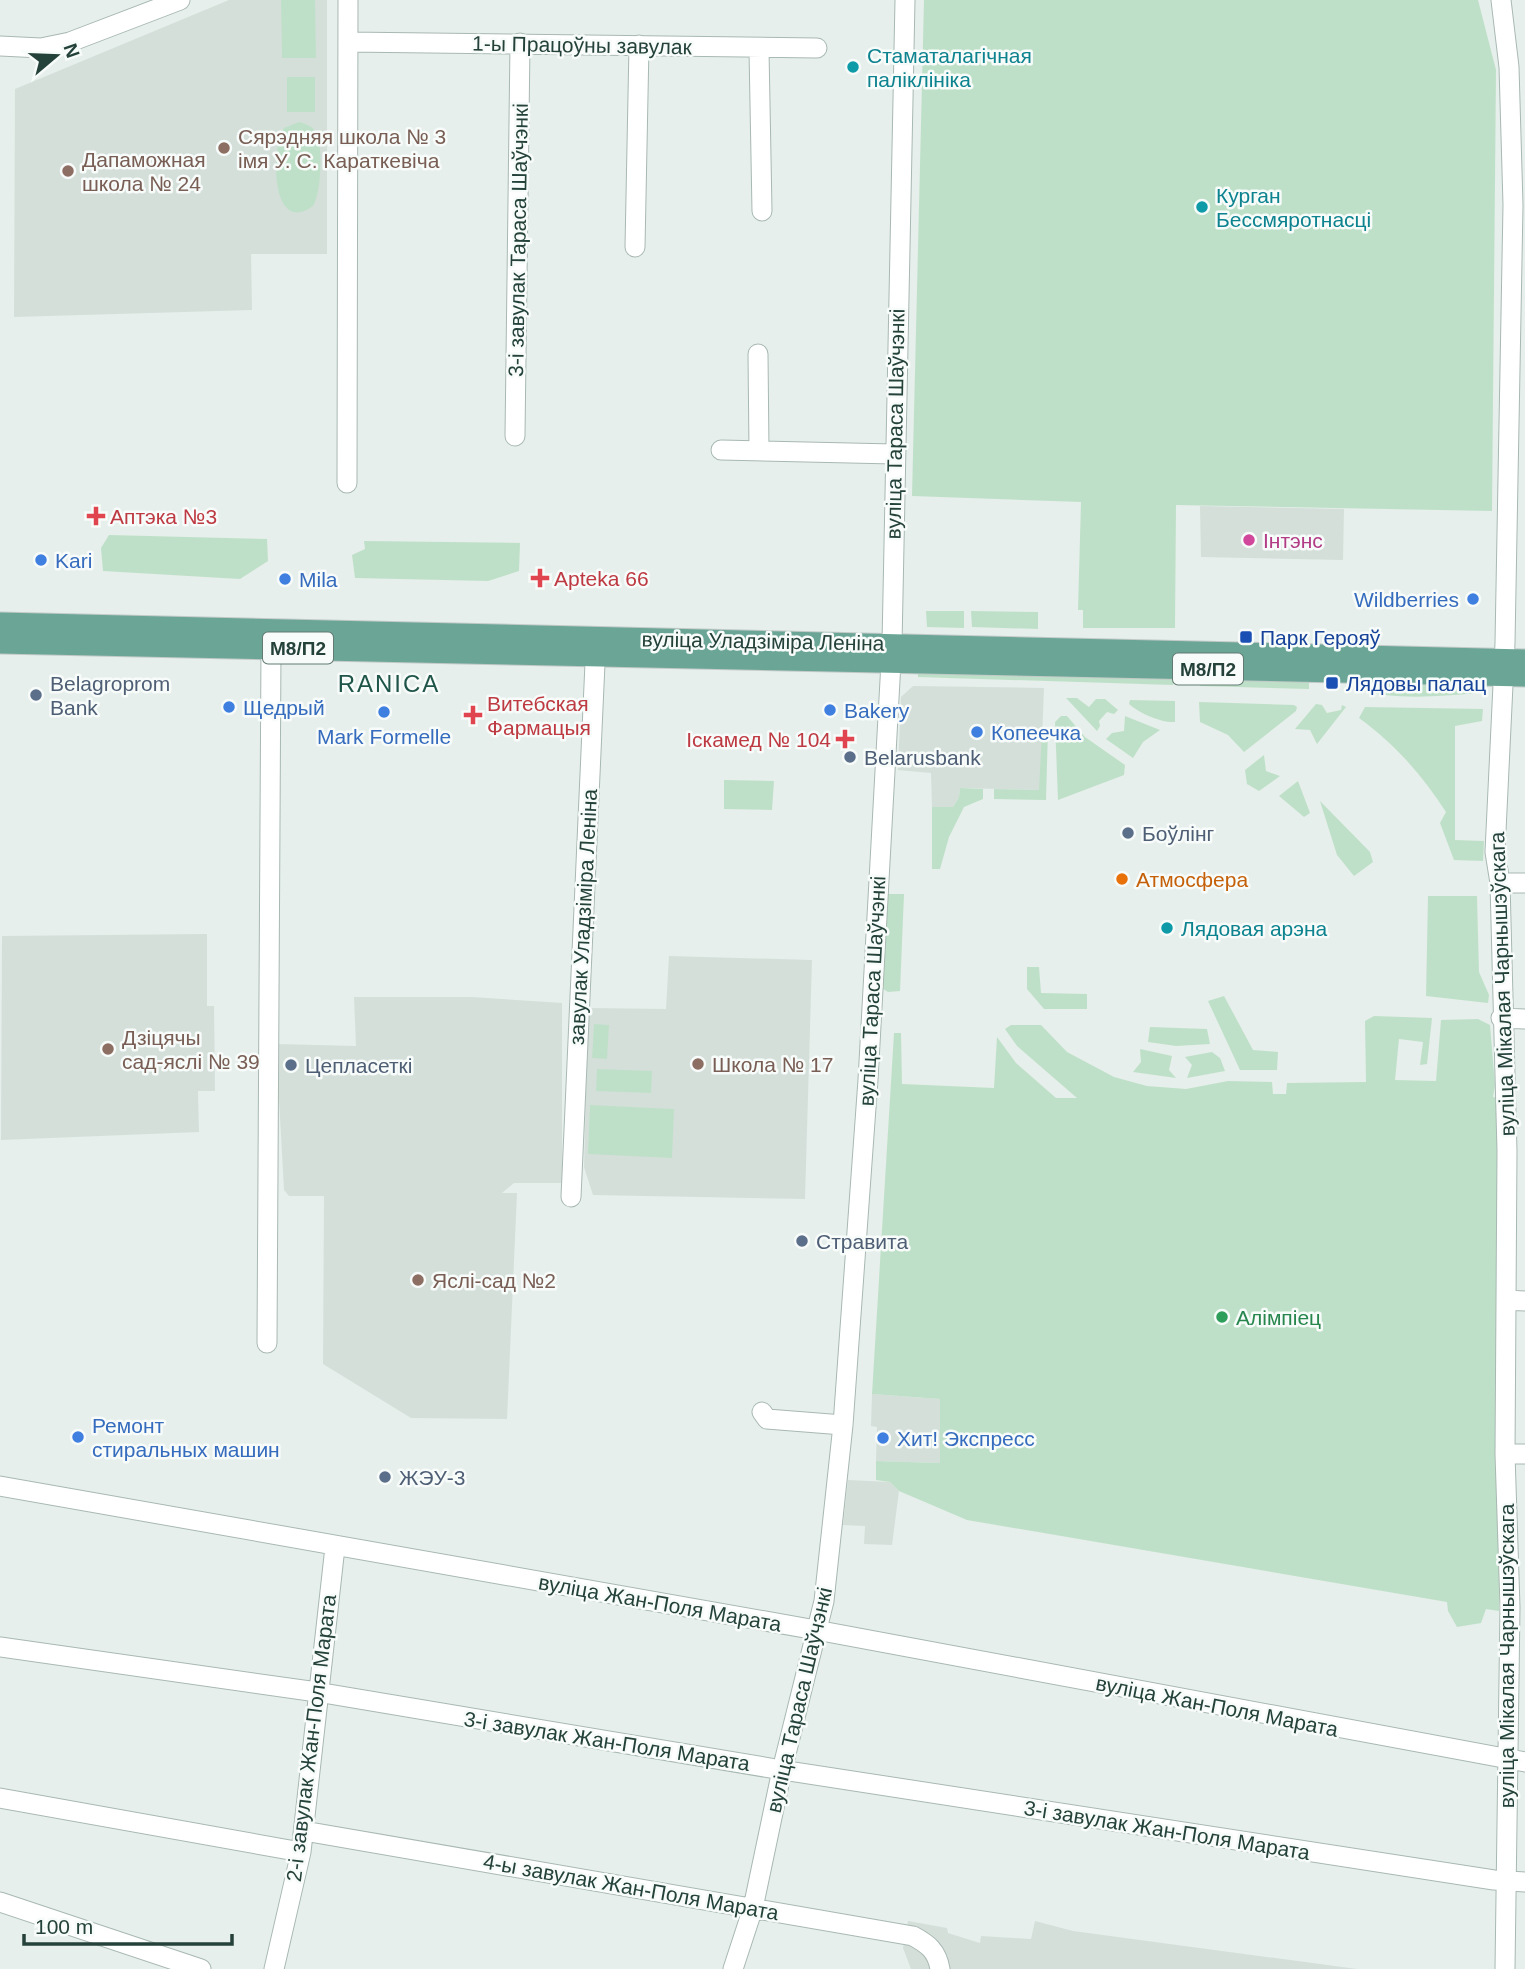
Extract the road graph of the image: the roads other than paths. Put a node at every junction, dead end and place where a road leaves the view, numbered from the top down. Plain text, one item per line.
1 (180, 0) edge
2 (348, 0) edge
3 (905, 0) edge
4 (1502, 0) edge
5 (348, 42) junction
6 (520, 43) junction
7 (639, 45) junction
8 (0, 47) edge
9 (817, 48) dead end
10 (760, 50) junction
11 (1517, 67) edge
12 (1519, 206) edge
13 (762, 211) dead end
14 (635, 247) dead end
15 (1517, 332) edge
16 (758, 354) dead end
17 (515, 436) dead end
18 (721, 450) dead end
19 (759, 451) junction
20 (894, 454) junction
21 (1516, 478) edge
22 (347, 484) dead end
23 (0, 623) edge
24 (0, 643) edge
25 (596, 646) junction
26 (271, 648) junction
27 (892, 652) junction
28 (1510, 665) edge
29 (1525, 676) edge
30 (1500, 883) junction
31 (1525, 883) edge
32 (1501, 1018) junction
33 (1525, 1019) edge
34 (1516, 1151) edge
35 (571, 1197) dead end
36 (1516, 1300) edge
37 (267, 1343) dead end
38 (762, 1412) dead end
39 (843, 1424) junction
40 (1505, 1454) junction
41 (1525, 1454) edge
42 (0, 1486) edge
43 (335, 1546) junction
44 (1518, 1607) edge
45 (816, 1630) junction
46 (0, 1647) edge
47 (317, 1692) junction
48 (1517, 1762) edge
49 (782, 1770) junction
50 (0, 1798) edge
51 (304, 1831) junction
52 (301, 1852) junction
53 (1505, 1881) junction
54 (1525, 1882) edge
55 (0, 1902) edge
56 (753, 1908) junction
57 (201, 1969) edge
58 (274, 1969) edge
59 (733, 1969) edge
60 (940, 1969) edge
61 (1504, 1969) edge

1 - 8 street
2 - 5 street
3 - 20 street, вуліца Тараса Шаўчэнкі
4 - 11 street, вуліца Мікалая Чарнышэўскага
5 - 6 street, 1-ы Працоўны завулак
5 - 22 street
6 - 7 street, 1-ы Працоўны завулак
6 - 17 street, 3-і завулак Тараса Шаўчэнкі
7 - 10 street, 1-ы Працоўны завулак
7 - 14 street
9 - 10 street, 1-ы Працоўны завулак
10 - 13 street
11 - 12 street, вуліца Мікалая Чарнышэўскага
12 - 15 street, вуліца Мікалая Чарнышэўскага
15 - 21 street, вуліца Мікалая Чарнышэўскага
16 - 19 street
18 - 19 street
19 - 20 street
20 - 27 street, вуліца Тараса Шаўчэнкі
21 - 28 street, вуліца Мікалая Чарнышэўскага
23 - 25 main road, вуліца Уладзіміра Леніна / М8/П2
24 - 26 main road, вуліца Уладзіміра Леніна / М8/П2
25 - 26 main road, вуліца Уладзіміра Леніна / М8/П2
25 - 27 main road, вуліца Уладзіміра Леніна / М8/П2
25 - 35 street, завулак Уладзіміра Леніна
26 - 37 street
27 - 28 main road, вуліца Уладзіміра Леніна / М8/П2
27 - 39 street, вуліца Тараса Шаўчэнкі
28 - 29 main road, вуліца Уладзіміра Леніна / М8/П2
28 - 30 street, вуліца Мікалая Чарнышэўскага
30 - 31 street
30 - 32 street, вуліца Мікалая Чарнышэўскага
32 - 33 street
32 - 34 street, вуліца Мікалая Чарнышэўскага
34 - 36 street, вуліца Мікалая Чарнышэўскага
36 - 40 street, вуліца Мікалая Чарнышэўскага
38 - 39 street
39 - 45 street, вуліца Тараса Шаўчэнкі
40 - 41 street
40 - 44 street, вуліца Мікалая Чарнышэўскага
42 - 43 street, вуліца Жан-Поля Марата
43 - 45 street, вуліца Жан-Поля Марата
43 - 47 street, 2-і завулак Жан-Поля Марата
44 - 48 street, вуліца Мікалая Чарнышэўскага
45 - 48 street, вуліца Жан-Поля Марата
45 - 49 street, вуліца Тараса Шаўчэнкі
46 - 47 street, 3-і завулак Жан-Поля Марата
47 - 49 street, 3-і завулак Жан-Поля Марата
47 - 51 street, 2-і завулак Жан-Поля Марата
48 - 53 street, вуліца Мікалая Чарнышэўскага
49 - 53 street, 3-і завулак Жан-Поля Марата
49 - 56 street, вуліца Тараса Шаўчэнкі
50 - 52 street
51 - 52 street, 2-і завулак Жан-Поля Марата
51 - 56 street, 4-ы завулак Жан-Поля Марата
52 - 58 street, 2-і завулак Жан-Поля Марата
53 - 54 street, 3-і завулак Жан-Поля Марата
53 - 61 street, вуліца Мікалая Чарнышэўскага
55 - 57 street
56 - 59 street, вуліца Тараса Шаўчэнкі
56 - 60 street, 4-ы завулак Жан-Поля Марата

